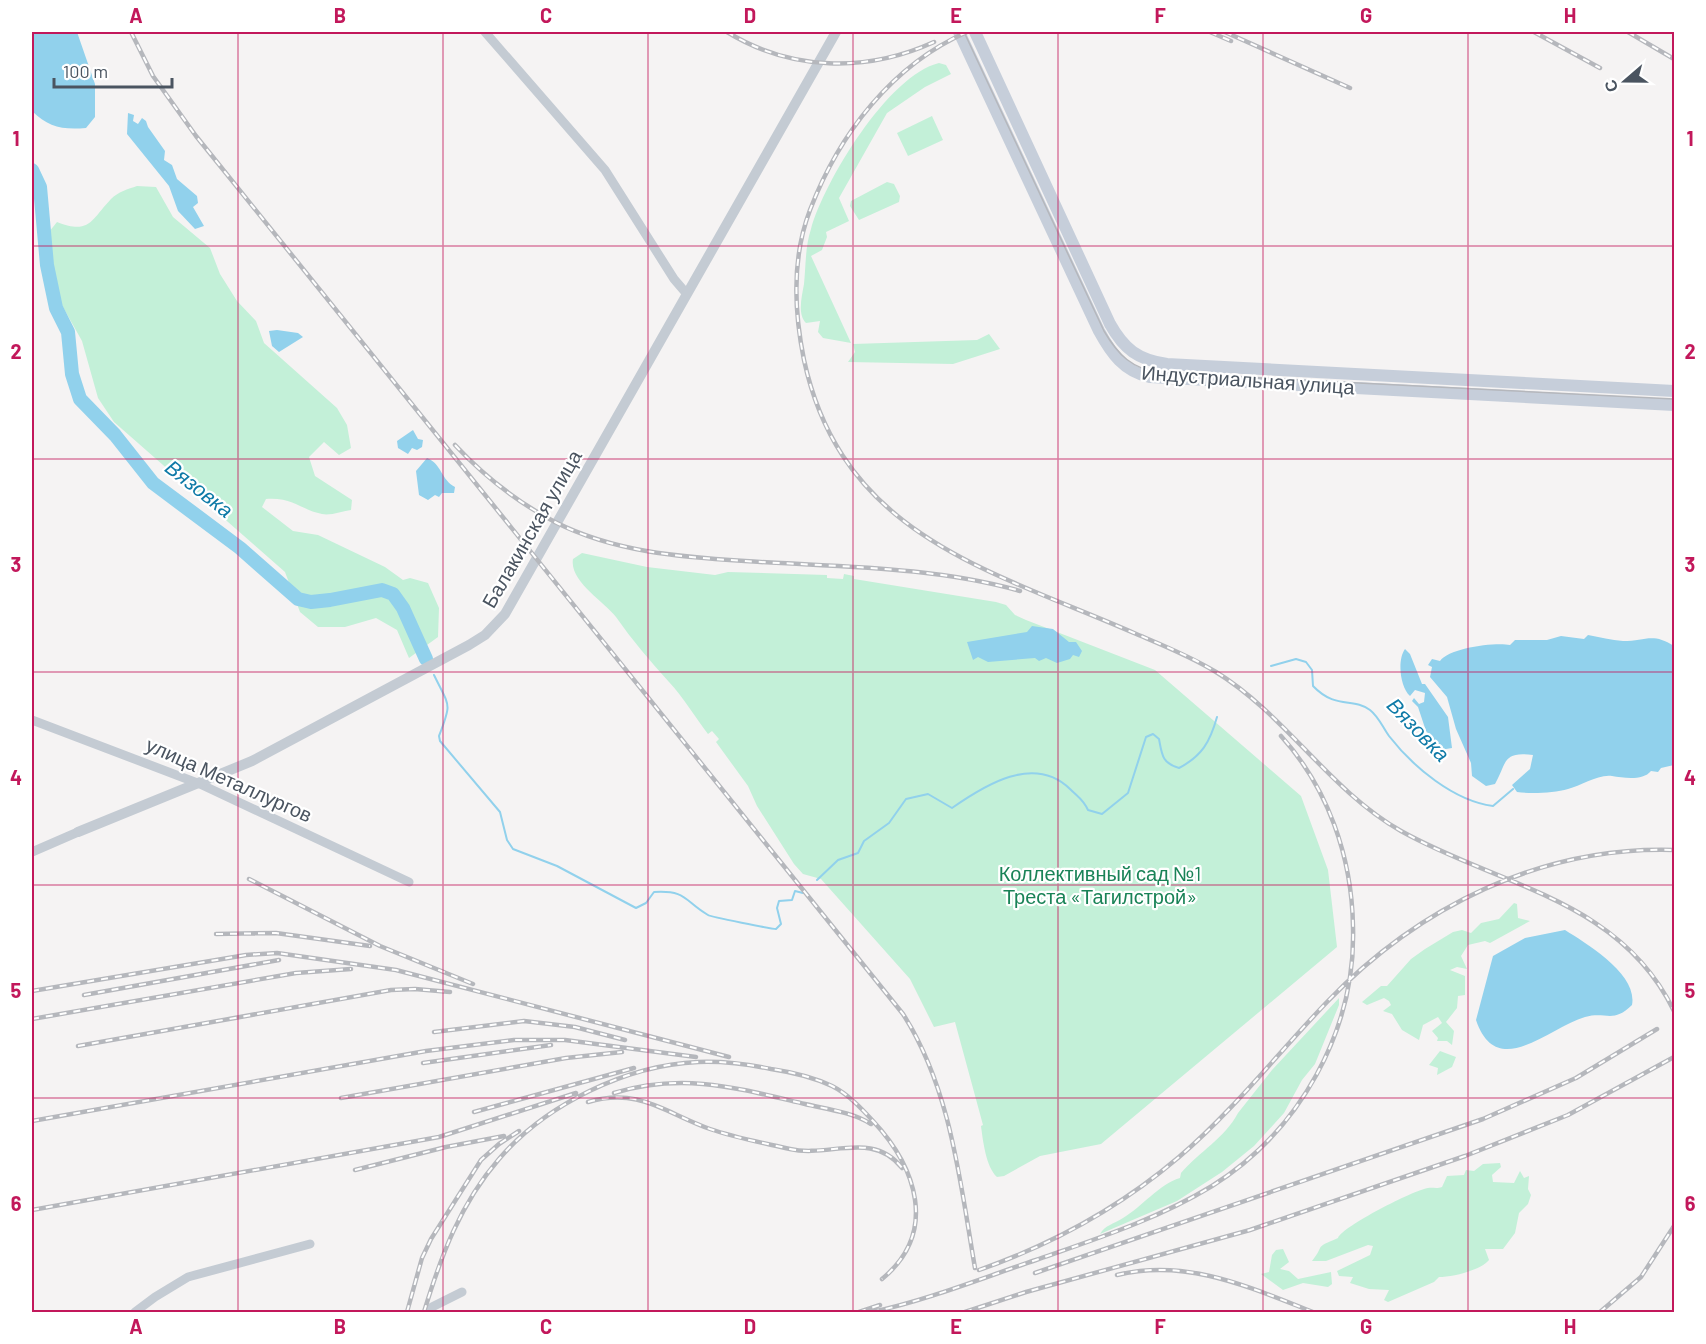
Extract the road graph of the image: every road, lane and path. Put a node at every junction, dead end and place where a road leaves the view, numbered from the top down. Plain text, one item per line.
1 (485, 32) edge
2 (836, 32) edge
3 (959, 32) edge
4 (975, 32) edge
5 (686, 293) junction
6 (1674, 391) edge
7 (1674, 405) edge
8 (32, 720) edge
9 (200, 784) junction
10 (78, 832) joint
11 (32, 852) edge
12 (409, 882) dead end
13 (310, 1244) dead end
14 (462, 1292) dead end
15 (135, 1312) edge
16 (429, 1312) edge

1 - 5 street
2 - 5 street, Балакинская улица
3 - 7 main road, Индустриальная улица
4 - 6 main road, Индустриальная улица
5 - 9 street, Балакинская улица
8 - 9 street, улица Металлургов
9 - 10 street, Балакинская улица
9 - 12 street, улица Металлургов
10 - 11 street, Балакинская улица
13 - 15 street
14 - 16 street

